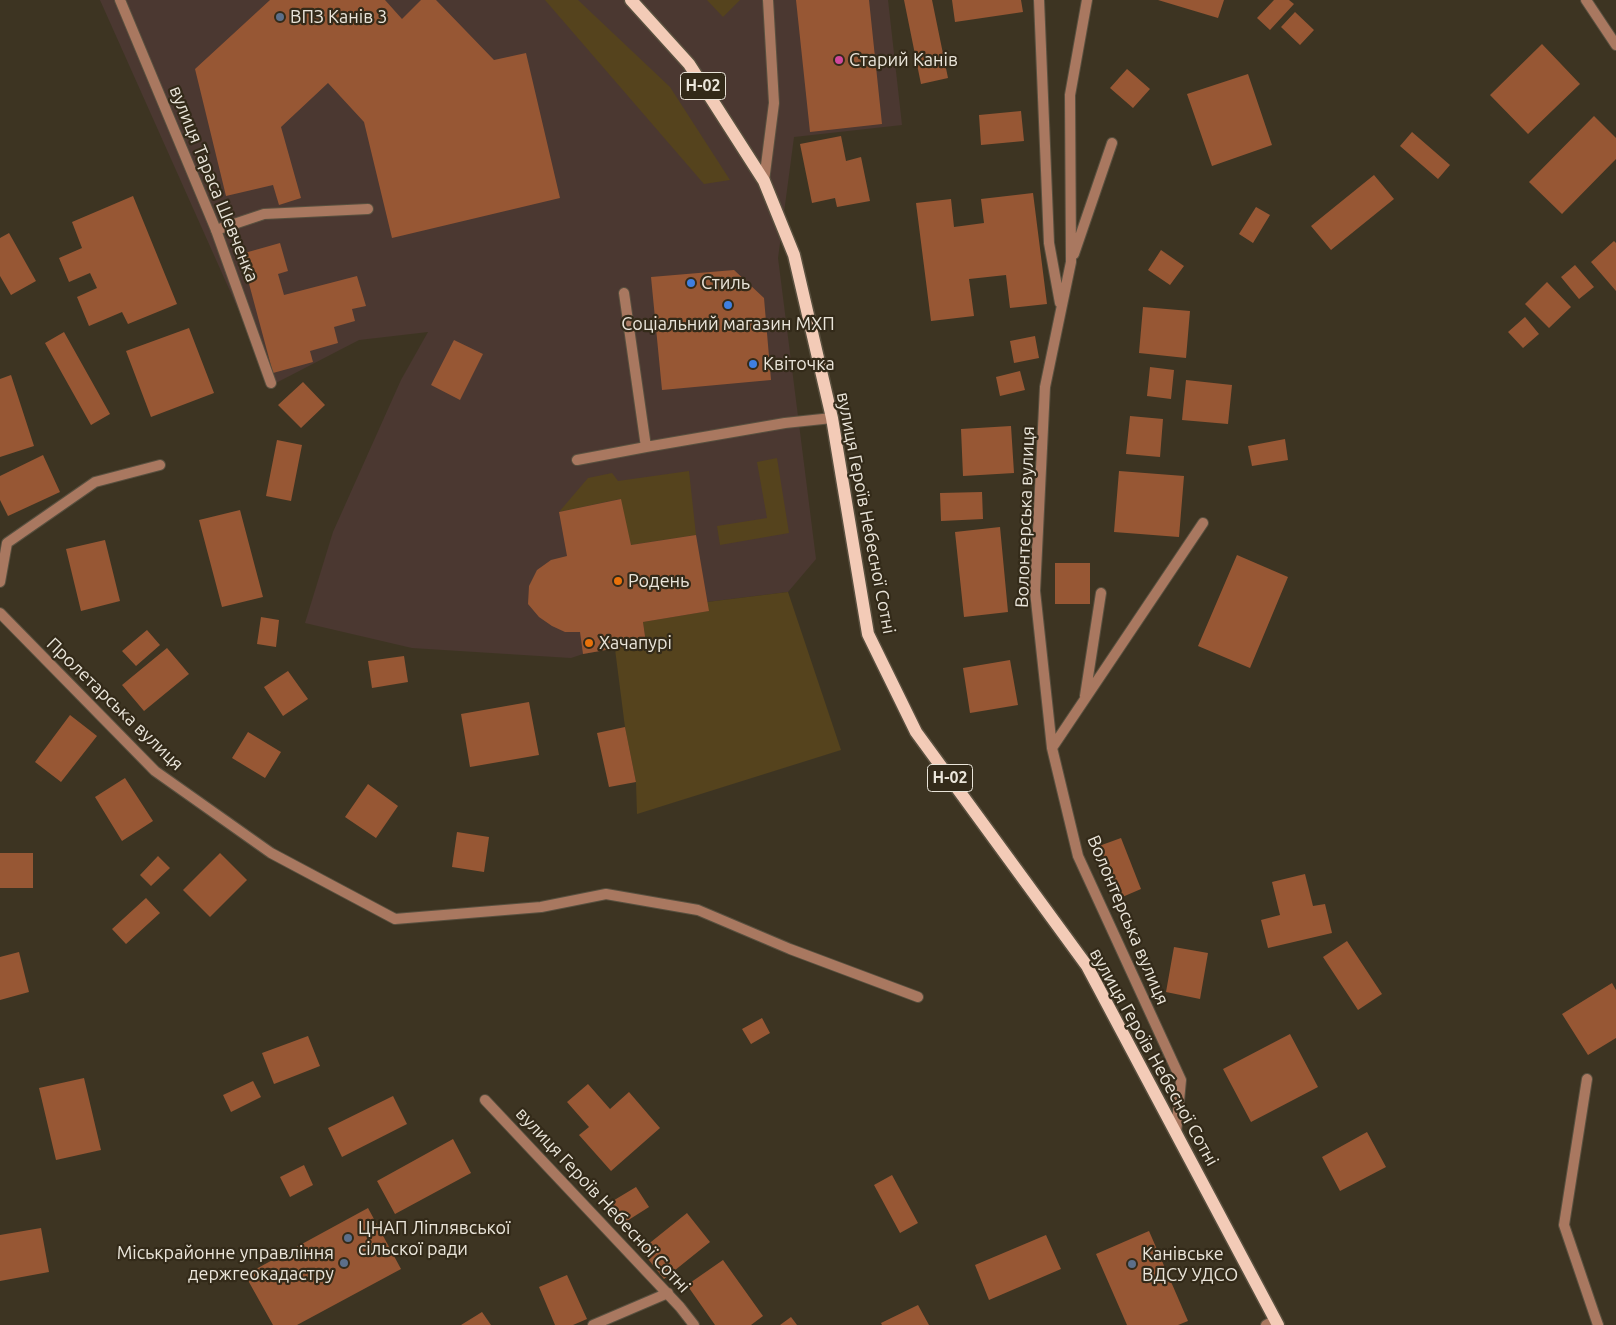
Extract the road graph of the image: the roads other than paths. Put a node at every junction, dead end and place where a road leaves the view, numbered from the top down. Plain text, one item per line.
1 (120, 0) edge
2 (631, 0) edge
3 (768, 0) edge
4 (1039, 0) edge
5 (1087, 0) edge
6 (1586, 0) edge
7 (1616, 45) edge
8 (1112, 143) dead end
9 (764, 181) junction
10 (368, 209) dead end
11 (216, 230) junction
12 (1071, 262) junction
13 (624, 293) dead end
14 (1061, 309) junction
15 (271, 383) dead end
16 (832, 418) junction
17 (646, 447) junction
18 (577, 460) dead end
19 (160, 465) dead end
20 (1203, 523) dead end
21 (0, 582) edge
22 (1101, 593) dead end
23 (0, 613) edge
24 (1084, 700) junction
25 (1052, 748) junction
26 (918, 997) dead end
27 (1587, 1079) dead end
28 (485, 1100) dead end
29 (1176, 1133) junction
30 (668, 1293) junction
31 (1273, 1323) edge
32 (593, 1325) edge
33 (694, 1325) edge
34 (1598, 1325) edge

1 - 11 street, вулиця Тараса Шевченка
2 - 9 main road, Н-02
3 - 9 street, вулиця Героїв Небесної Сотні
4 - 14 street
5 - 12 street, Волонтерська вулиця
6 - 7 street
8 - 12 street
9 - 16 main road, вулиця Героїв Небесної Сотні / Н-02
10 - 11 street
11 - 15 street, вулиця Тараса Шевченка
12 - 14 street, Волонтерська вулиця
13 - 17 street
14 - 25 street, Волонтерська вулиця
16 - 17 street
16 - 29 main road, вулиця Героїв Небесної Сотні / Н-02
17 - 18 street
19 - 21 street
20 - 24 street
22 - 24 street
23 - 26 street, Пролетарська вулиця
24 - 25 street
25 - 29 street, Волонтерська вулиця
27 - 34 street
28 - 30 street, вулиця Героїв Небесної Сотні
29 - 31 main road, вулиця Героїв Небесної Сотні / Н-02
30 - 32 street
30 - 33 street, вулиця Героїв Небесної Сотні

